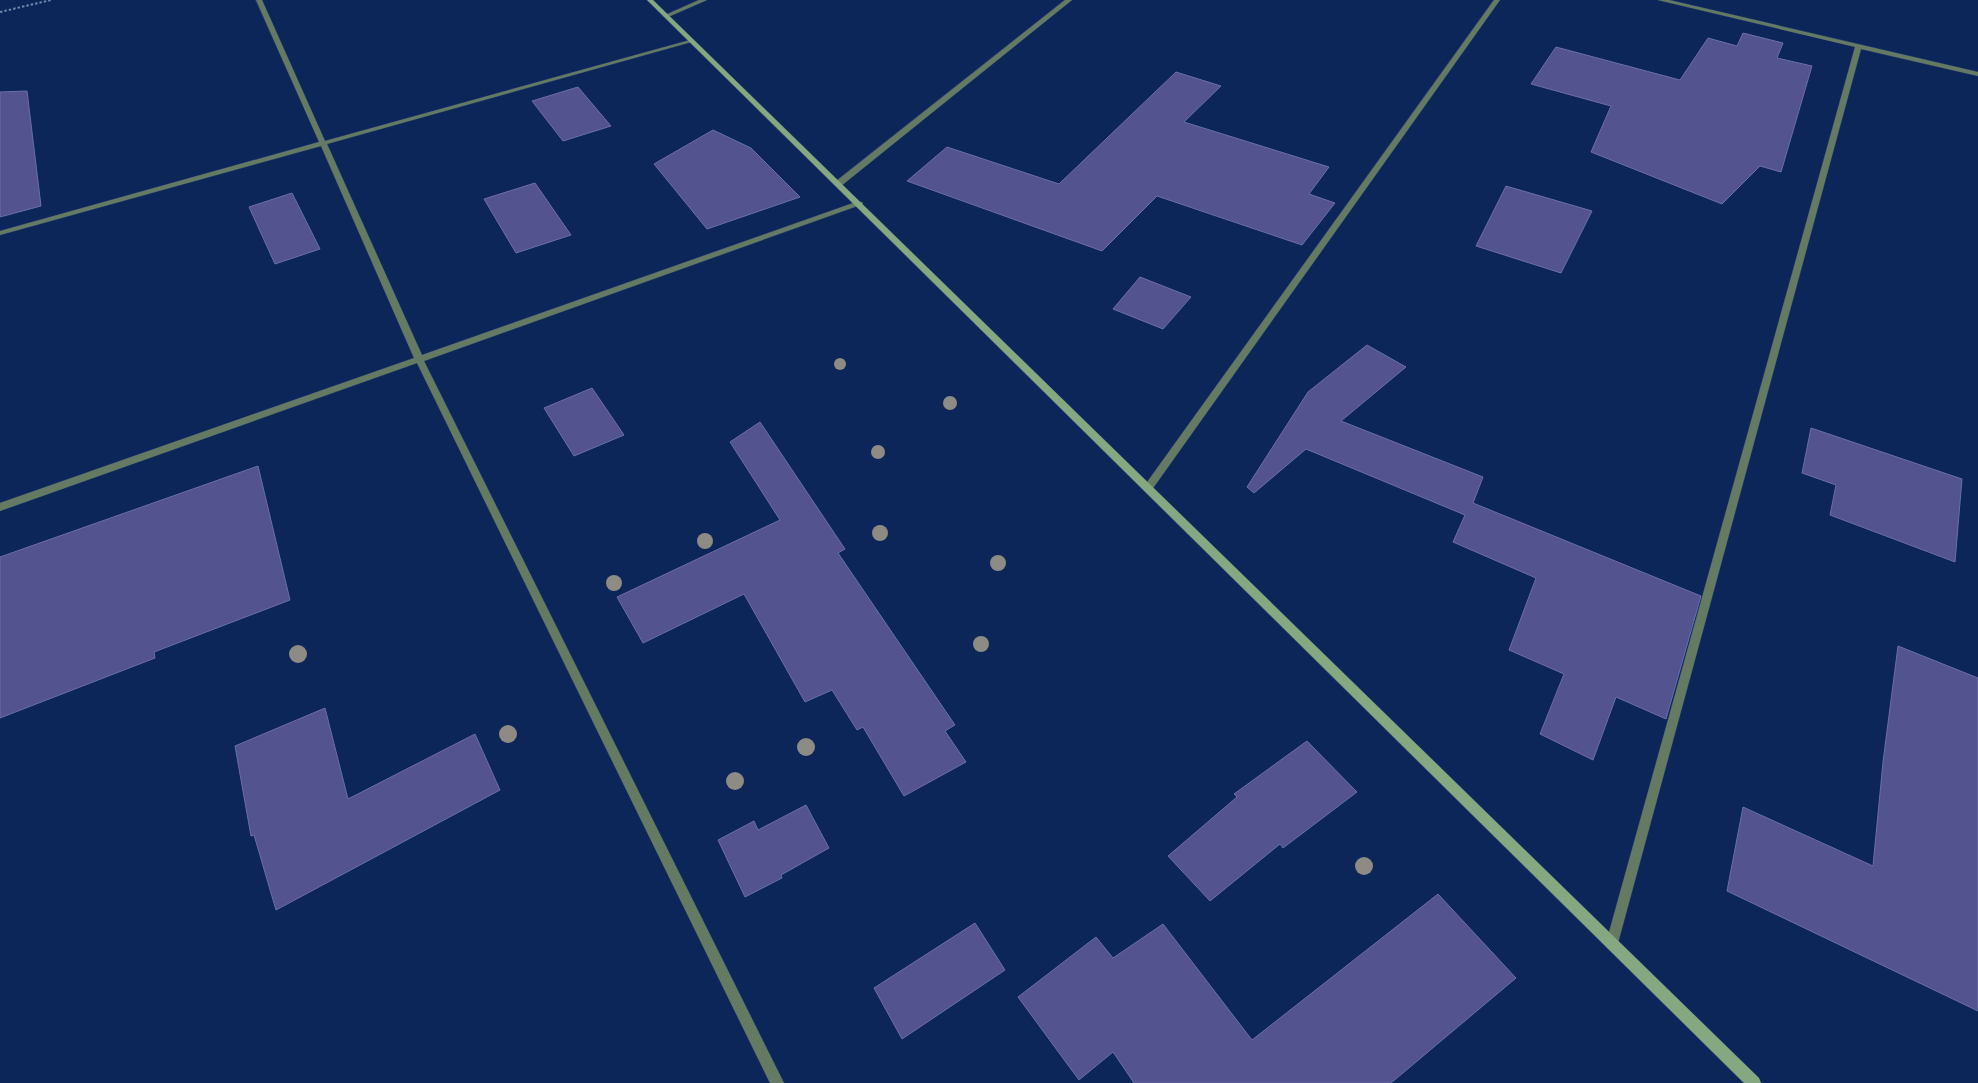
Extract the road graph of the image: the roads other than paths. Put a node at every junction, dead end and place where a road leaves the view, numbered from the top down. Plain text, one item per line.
1 (258, 0) edge
2 (650, 0) edge
3 (704, 0) edge
4 (1068, 0) edge
5 (1497, 0) edge
6 (1661, 0) edge
7 (666, 16) junction
8 (692, 41) junction
9 (1858, 46) junction
10 (1978, 74) edge
11 (323, 144) junction
12 (838, 184) junction
13 (859, 204) junction
14 (0, 233) edge
15 (419, 359) junction
16 (1148, 488) junction
17 (0, 507) edge
18 (1612, 944) junction
19 (777, 1083) edge
20 (1754, 1083) edge

1 - 11 street
2 - 7 street
3 - 7 street
4 - 12 street
5 - 16 street
6 - 9 street
7 - 8 street
8 - 11 street
8 - 12 street
9 - 10 street
9 - 18 street
11 - 14 street
11 - 15 street
12 - 13 street
13 - 15 street
13 - 16 street
15 - 17 street
15 - 19 street
16 - 18 street
18 - 20 street

